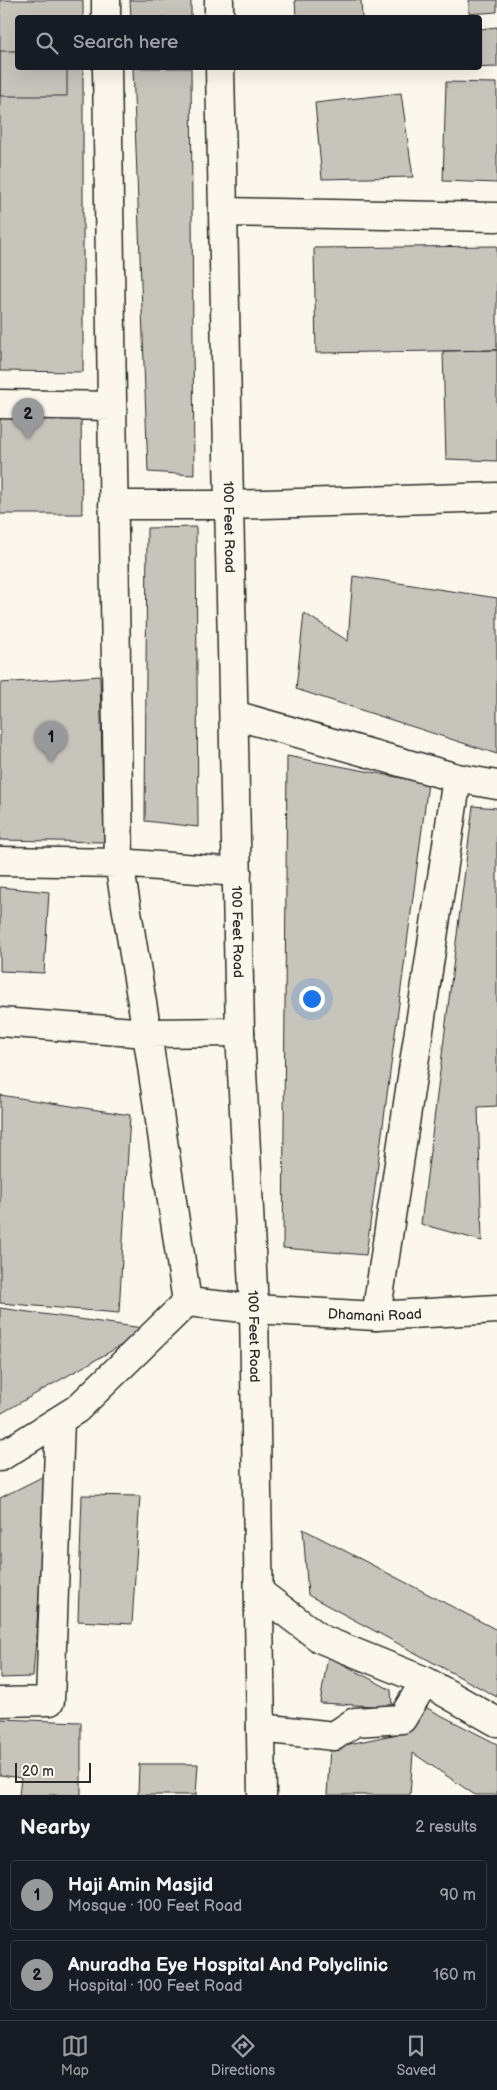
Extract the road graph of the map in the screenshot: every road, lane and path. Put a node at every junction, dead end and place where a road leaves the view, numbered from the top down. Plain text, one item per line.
1 (106, 0) edge
2 (219, 0) edge
3 (106, 15) edge
4 (220, 15) edge
5 (107, 70) edge
6 (220, 70) edge
7 (223, 212) junction
8 (497, 217) edge
9 (0, 404) edge
10 (112, 406) junction
11 (497, 497) edge
12 (114, 505) junction
13 (229, 505) junction
14 (234, 715) junction
15 (457, 778) junction
16 (497, 785) edge
17 (0, 861) edge
18 (119, 863) junction
19 (237, 872) junction
20 (0, 1022) edge
21 (240, 1032) junction
22 (148, 1033) junction
23 (187, 1302) junction
24 (254, 1309) junction
25 (497, 1309) edge
26 (376, 1316) junction
27 (60, 1420) junction
28 (0, 1458) edge
29 (259, 1592) junction
30 (425, 1681) junction
31 (0, 1702) edge
32 (497, 1722) edge
33 (261, 1728) junction
34 (262, 1795) edge

1 - 3 street
2 - 4 street
5 - 10 street
6 - 7 street, 100 Feet Road
7 - 8 street
7 - 13 street, 100 Feet Road
9 - 10 street
10 - 12 street
11 - 13 street
12 - 13 street
12 - 18 street
13 - 14 street, 100 Feet Road
14 - 15 street
14 - 19 street, 100 Feet Road
15 - 16 street
15 - 26 street
17 - 18 street
18 - 19 street
18 - 22 street
19 - 21 street, 100 Feet Road
20 - 22 street
21 - 22 street
21 - 24 street, 100 Feet Road
22 - 23 street
23 - 24 street, Dhamani Road
23 - 27 street
24 - 26 street, Dhamani Road
24 - 29 street, 100 Feet Road
25 - 26 street, Dhamani Road
27 - 28 street
27 - 31 street
29 - 30 street
29 - 33 street, 100 Feet Road
30 - 32 street
30 - 33 street
33 - 34 street, 100 Feet Road

